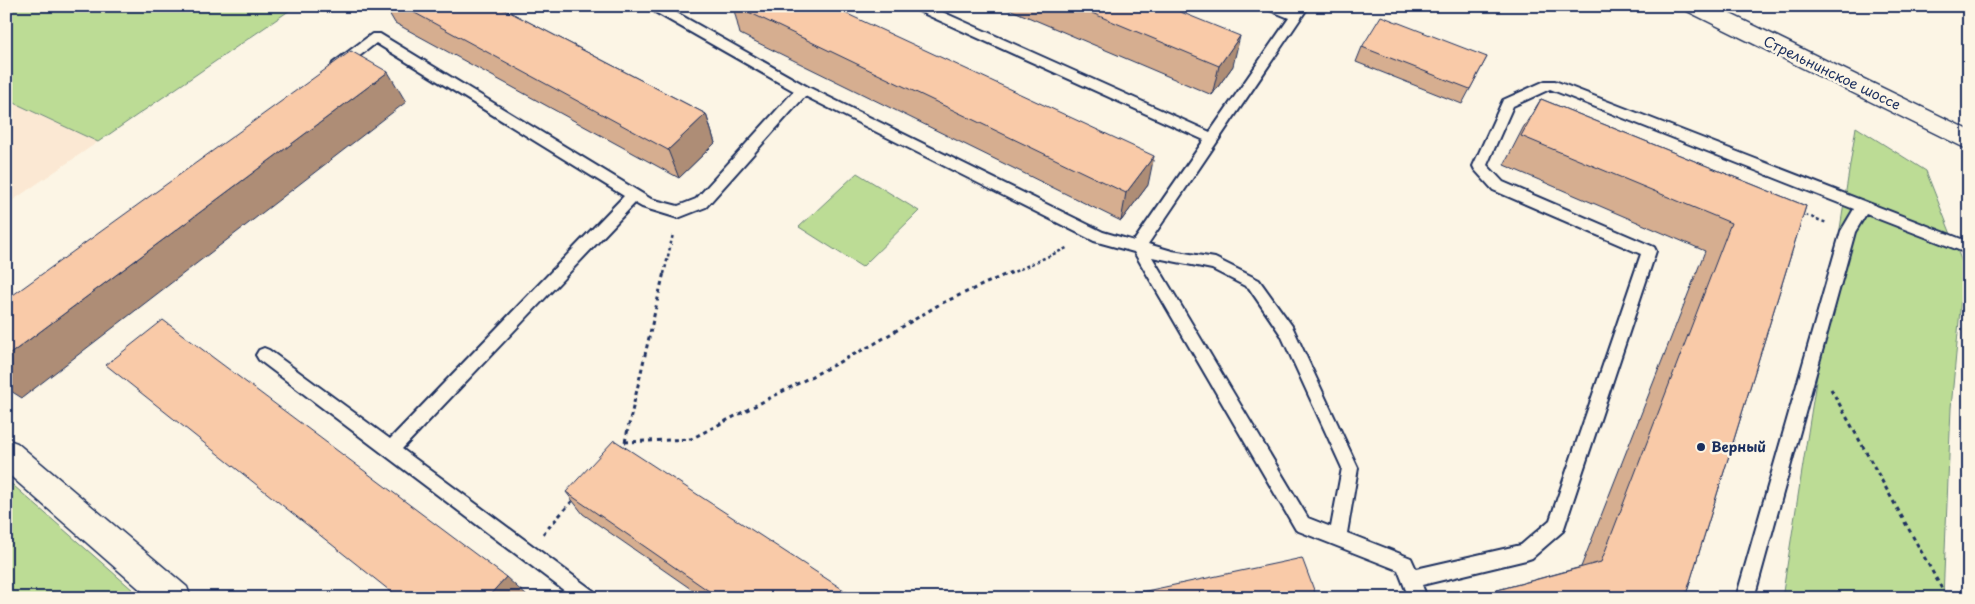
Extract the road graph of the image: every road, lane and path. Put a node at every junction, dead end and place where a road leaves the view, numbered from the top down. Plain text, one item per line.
1 (663, 6) edge
2 (918, 6) edge
3 (1270, 6) edge
4 (1695, 6) edge
5 (1300, 11) edge
6 (329, 73) edge
7 (803, 90) junction
8 (1213, 139) junction
9 (1969, 141) edge
10 (634, 195) junction
11 (1863, 207) junction
12 (1793, 210) edge
13 (678, 212) junction
14 (1848, 231) junction
15 (1099, 237) junction
16 (1138, 247) junction
17 (1969, 248) edge
18 (264, 355) dead end
19 (1812, 356) junction
20 (626, 442) junction
21 (391, 449) junction
22 (619, 450) edge
23 (6, 453) edge
24 (580, 493) edge
25 (1338, 538) junction
26 (528, 551) junction
27 (1410, 579) junction
28 (175, 598) edge
29 (590, 598) edge
30 (1418, 598) edge
31 (1745, 598) edge
32 (1947, 598) edge

1 - 7 lane
2 - 8 lane
3 - 5 lane
4 - 9 main road, Стрельнинское шоссе
5 - 8 lane
6 - 10 lane
7 - 13 lane
7 - 15 lane
8 - 16 lane
10 - 13 lane
10 - 21 lane
11 - 14 lane
11 - 17 lane
11 - 27 lane
12 - 14 path
13 - 20 path
14 - 19 lane
15 - 16 lane
15 - 20 path
16 - 25 lane
16 - 25 lane
18 - 21 lane
19 - 31 lane
19 - 32 path
20 - 22 path
21 - 26 lane
23 - 28 main road
24 - 26 path
25 - 27 lane
26 - 29 lane
27 - 30 lane

